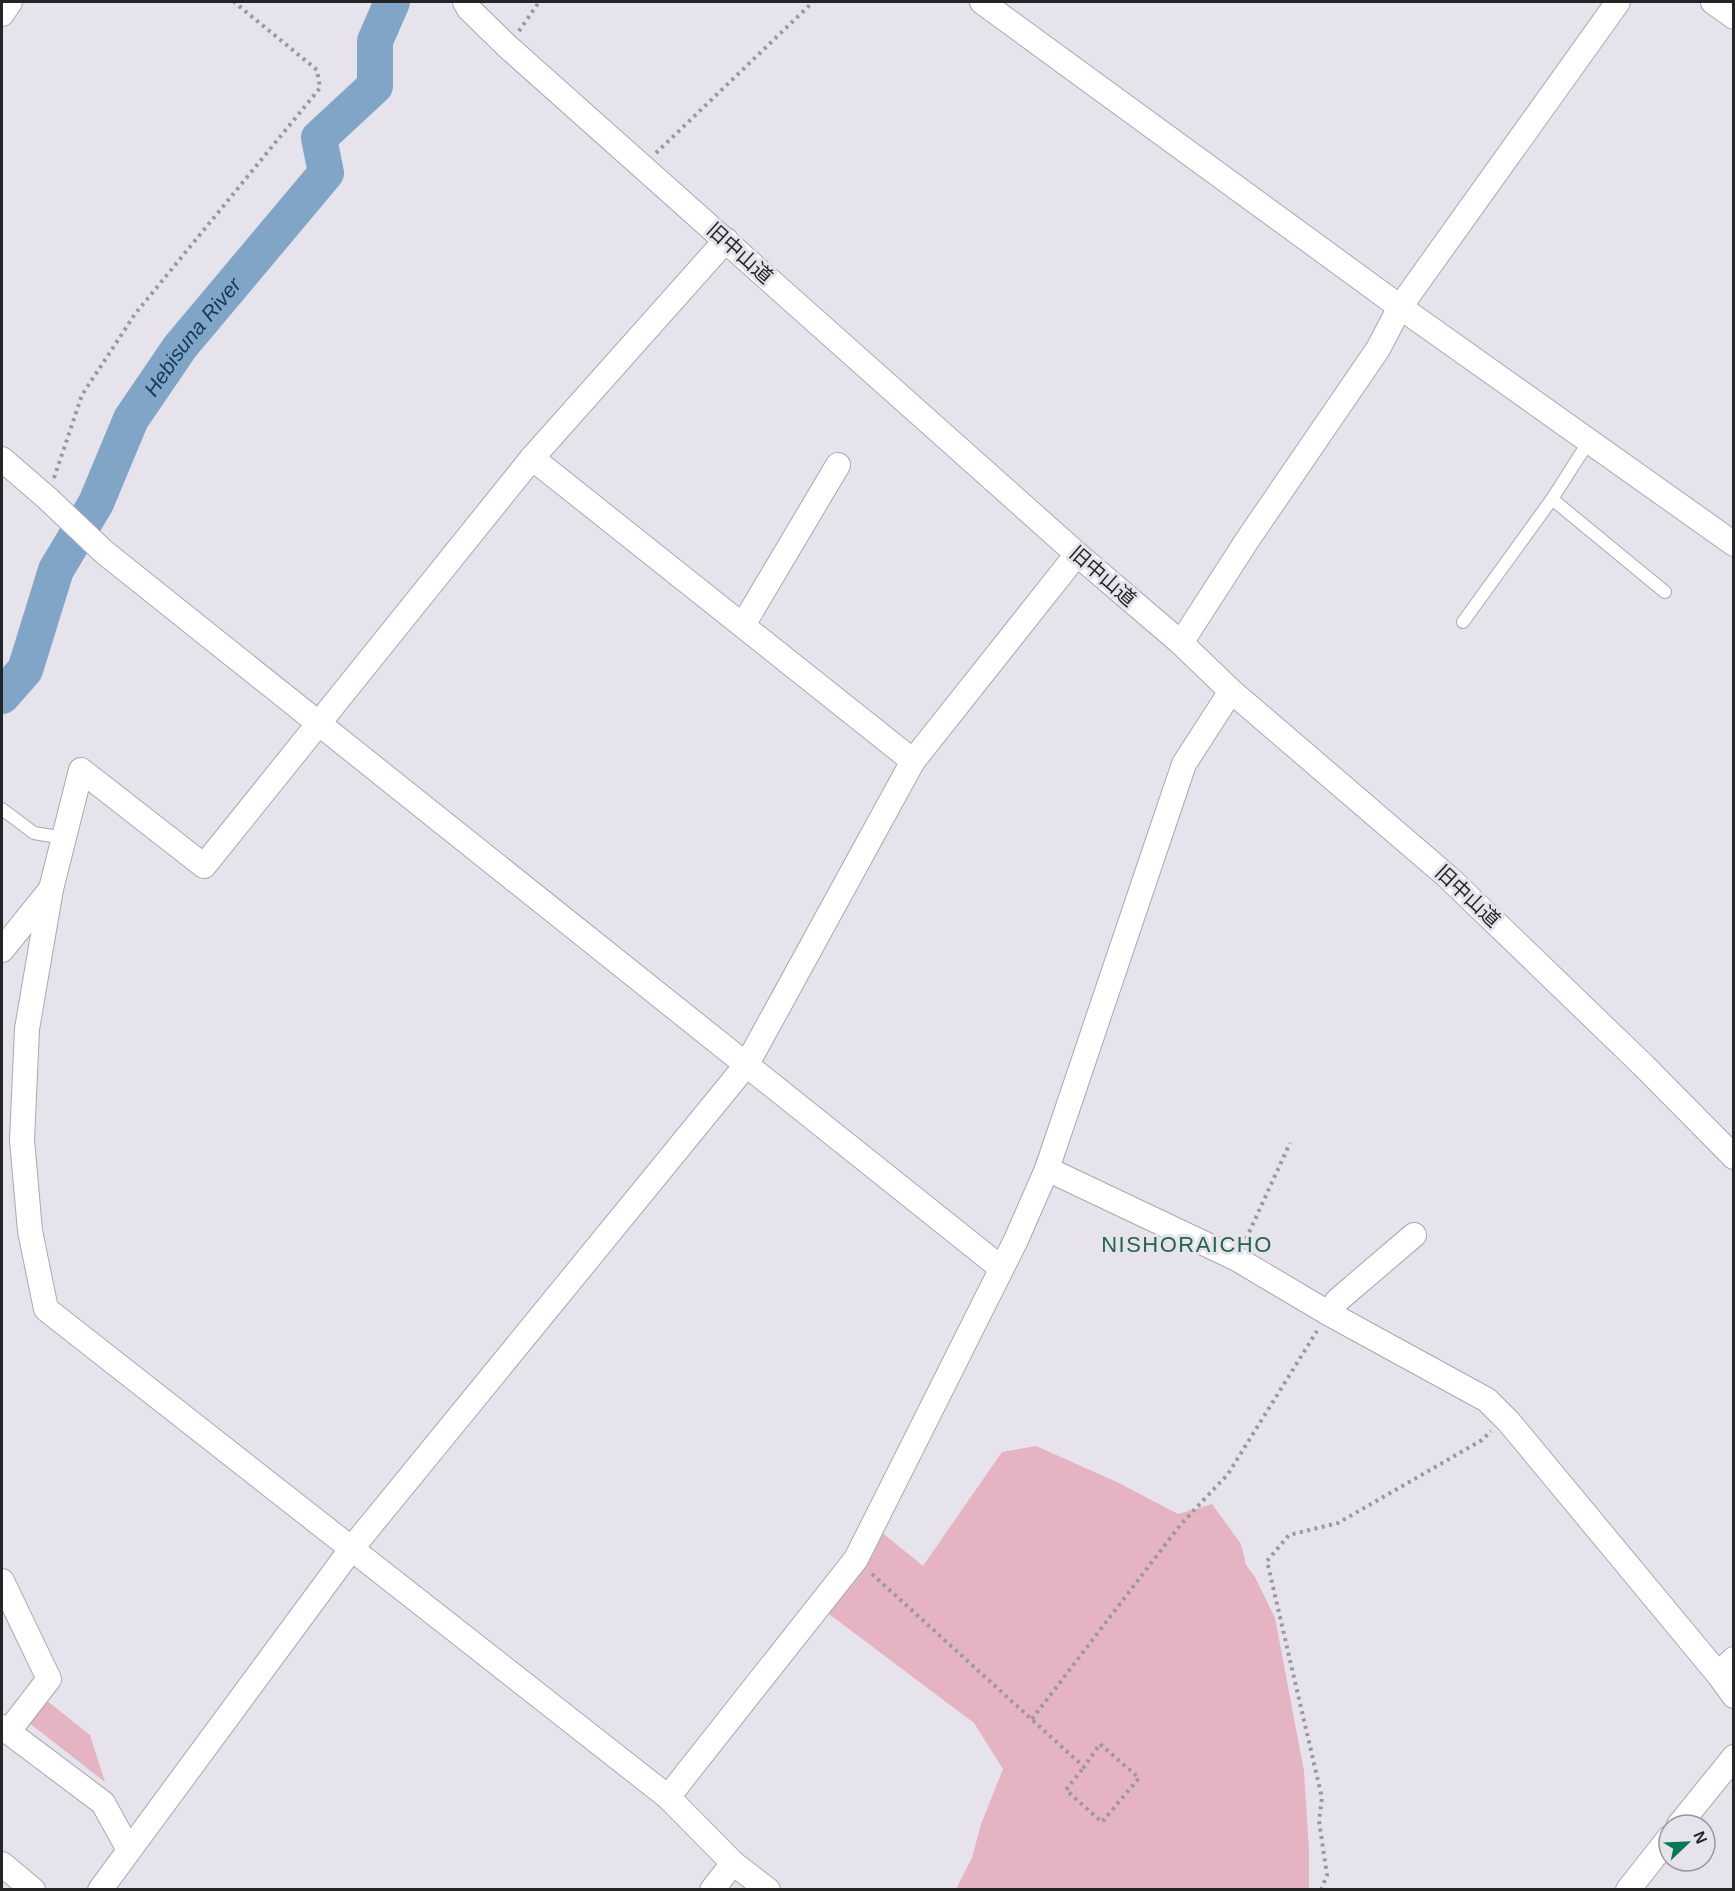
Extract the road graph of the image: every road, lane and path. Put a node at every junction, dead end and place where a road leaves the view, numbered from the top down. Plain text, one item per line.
1 (10, 2) edge
2 (234, 2) edge
3 (465, 2) edge
4 (538, 2) edge
5 (813, 2) edge
6 (982, 2) edge
7 (1618, 2) edge
8 (1713, 2) edge
9 (2, 14) edge
10 (1734, 17) edge
11 (508, 47) junction
12 (642, 167) junction
13 (726, 240) junction
14 (1400, 307) junction
15 (1589, 441) junction
16 (532, 458) junction
17 (2, 459) edge
18 (838, 465) dead end
19 (47, 498) junction
20 (1552, 499) junction
21 (1734, 544) edge
22 (1077, 554) junction
23 (1665, 592) dead end
24 (1463, 622) dead end
25 (742, 625) junction
26 (1181, 643) junction
27 (1230, 691) junction
28 (318, 725) junction
29 (913, 761) junction
30 (2, 809) edge
31 (64, 838) junction
32 (51, 889) junction
33 (2, 950) edge
34 (747, 1064) junction
35 (1290, 1143) dead end
36 (1734, 1157) edge
37 (1047, 1169) junction
38 (1414, 1235) dead end
39 (1237, 1259) junction
40 (1001, 1268) junction
41 (1328, 1313) junction
42 (1503, 1416) junction
43 (352, 1548) junction
44 (856, 1559) junction
45 (2, 1581) edge
46 (1726, 1666) edge
47 (1734, 1696) edge
48 (1032, 1719) junction
49 (5, 1730) edge
50 (1734, 1757) edge
51 (1084, 1767) junction
52 (668, 1797) junction
53 (1689, 1813) edge
54 (129, 1850) junction
55 (1657, 1853) edge
56 (733, 1863) junction
57 (2, 1864) edge
58 (33, 1890) edge
59 (100, 1890) edge
60 (712, 1890) edge
61 (768, 1890) edge
62 (1321, 1890) edge
63 (1628, 1890) edge

1 - 9 street
2 - 19 path
3 - 11 street, 旧中山道
4 - 11 path
5 - 12 path
6 - 14 street
7 - 14 street
8 - 10 street
11 - 12 street, 旧中山道
12 - 13 street, 旧中山道
13 - 16 street
13 - 22 street, 旧中山道
14 - 15 street
14 - 26 street
15 - 20 lane
15 - 21 street
16 - 25 street
16 - 28 street
17 - 19 street
18 - 25 street
19 - 28 street
20 - 23 lane
20 - 24 lane
22 - 26 street, 旧中山道
22 - 29 street
25 - 29 street
26 - 27 street, 旧中山道
27 - 36 street, 旧中山道
27 - 37 street
28 - 31 street
28 - 34 street
29 - 34 street
30 - 31 lane
31 - 32 street
32 - 33 street
32 - 43 street
34 - 40 street
34 - 43 street
35 - 39 path
37 - 39 street
37 - 40 street
38 - 41 street
39 - 41 street
40 - 44 street
41 - 42 street
41 - 48 path
42 - 46 street
42 - 62 path
43 - 52 street
43 - 54 street
44 - 48 path
44 - 52 street
45 - 49 street
46 - 47 street
48 - 51 path
49 - 54 street
50 - 53 street
51 - 51 path
52 - 56 street
54 - 59 street
55 - 63 street
56 - 60 street
56 - 61 street
57 - 58 street

